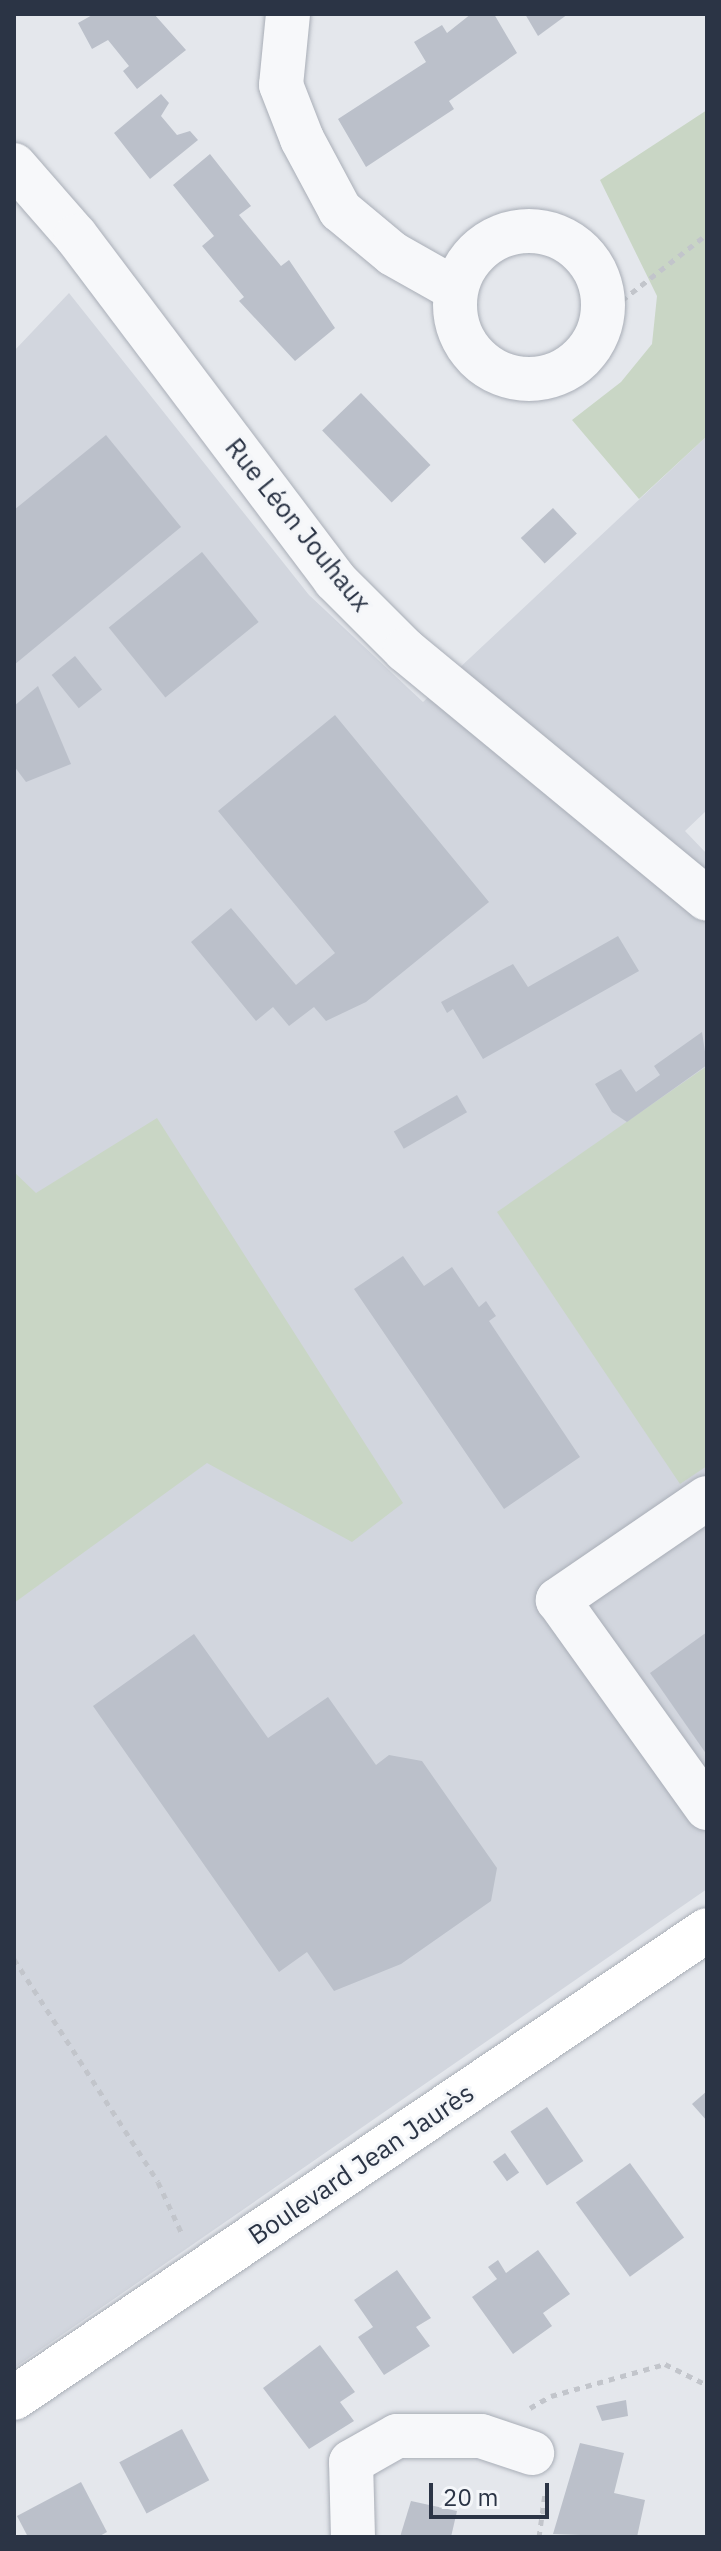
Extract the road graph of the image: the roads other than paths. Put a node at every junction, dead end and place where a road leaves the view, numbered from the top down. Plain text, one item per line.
1 (288, 14) edge
2 (14, 165) edge
3 (455, 289) junction
4 (707, 899) edge
5 (707, 1498) edge
6 (707, 1808) edge
7 (707, 1930) edge
8 (14, 2398) edge
9 (532, 2453) dead end
10 (353, 2537) edge

1 - 3 street
2 - 4 street, Rue Léon Jouhaux
3 - 3 street
5 - 6 street
7 - 8 main road, Boulevard Jean Jaurès
9 - 10 street

